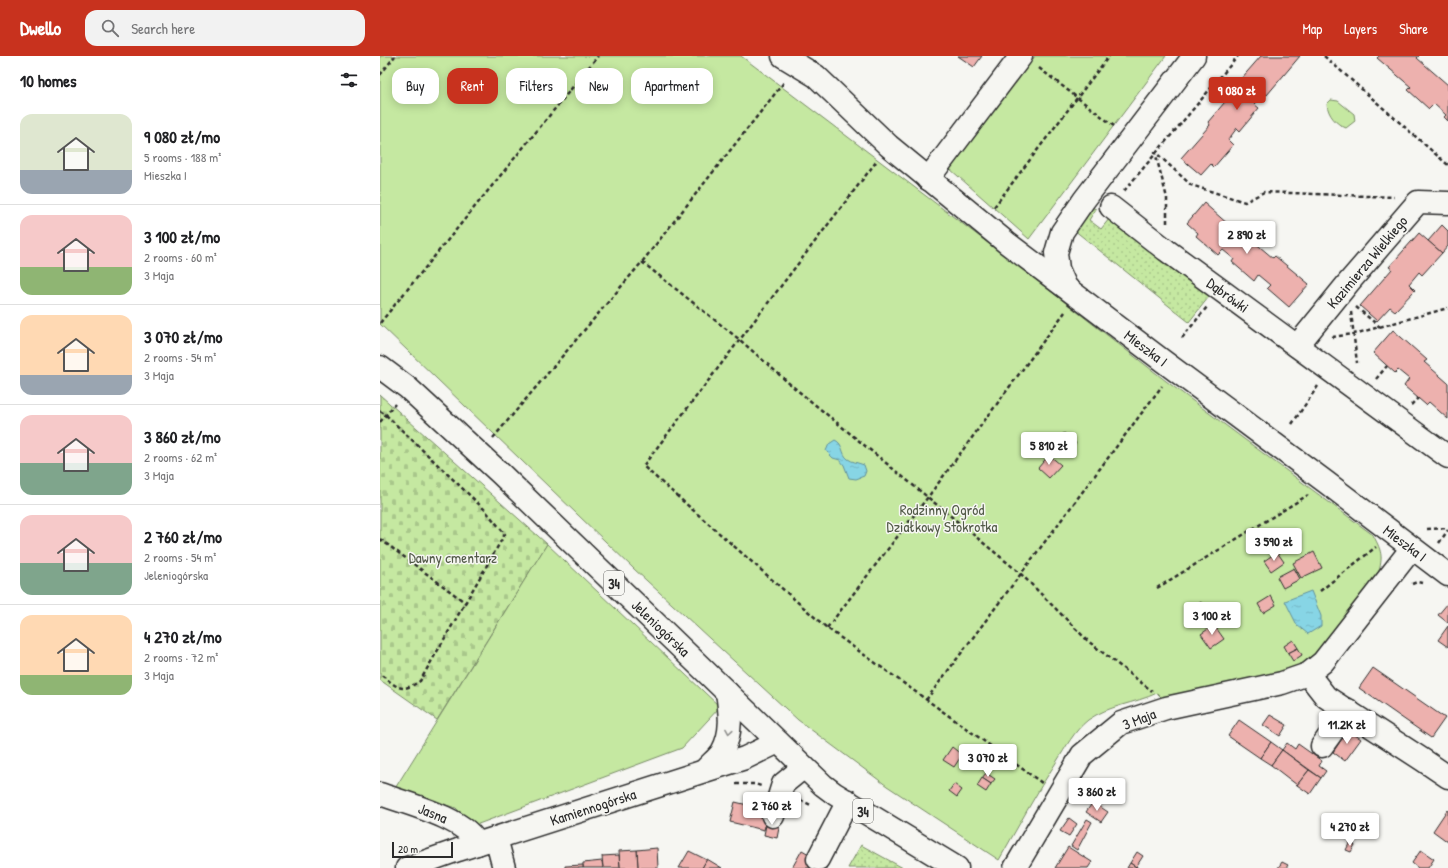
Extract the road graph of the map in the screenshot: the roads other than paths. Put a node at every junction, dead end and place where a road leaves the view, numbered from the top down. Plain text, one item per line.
1 (1194, 56) edge
2 (790, 60) edge
3 (1028, 61) edge
4 (928, 179) junction
5 (1448, 203) edge
6 (1110, 207) road end
7 (1071, 292) junction
8 (1297, 346) junction
9 (380, 367) edge
10 (1448, 457) edge
11 (1412, 548) junction
12 (1445, 573) edge
13 (1308, 674) junction
14 (727, 692) junction
15 (1348, 710) junction
16 (778, 742) junction
17 (1322, 746) dead end
18 (804, 767) junction
19 (704, 771) junction
20 (1448, 777) edge
21 (380, 794) edge
22 (843, 810) junction
23 (773, 816) dead end
24 (487, 841) junction
25 (818, 859) dead end
26 (407, 868) edge
27 (504, 868) edge
28 (957, 868) edge
29 (1015, 868) edge

1 - 7 street, Mieszka I
2 - 4 street
3 - 4 street
4 - 7 street
5 - 8 street, Kazimierza Wielkiego
6 - 8 street, Dąbrówki
7 - 11 street, Mieszka I
8 - 10 street, Dąbrówki
9 - 14 street, Jeleniogórska / 34
11 - 12 street, Mieszka I
11 - 13 street, 3 Maja
13 - 15 street
13 - 29 street, 3 Maja
14 - 16 street, Jeleniogórska / 34
14 -> 19 street
15 - 17 street
15 - 20 street
16 - 18 street, Jeleniogórska / 34
16 - 19 street, Kamiennogórska
18 - 22 street, Jeleniogórska / 34
18 - 23 street
19 - 24 street, Kamiennogórska
21 - 24 street, Jasna
22 - 25 street
22 - 28 street, Jeleniogórska / 34
24 - 26 street, Kamiennogórska
24 - 27 street

